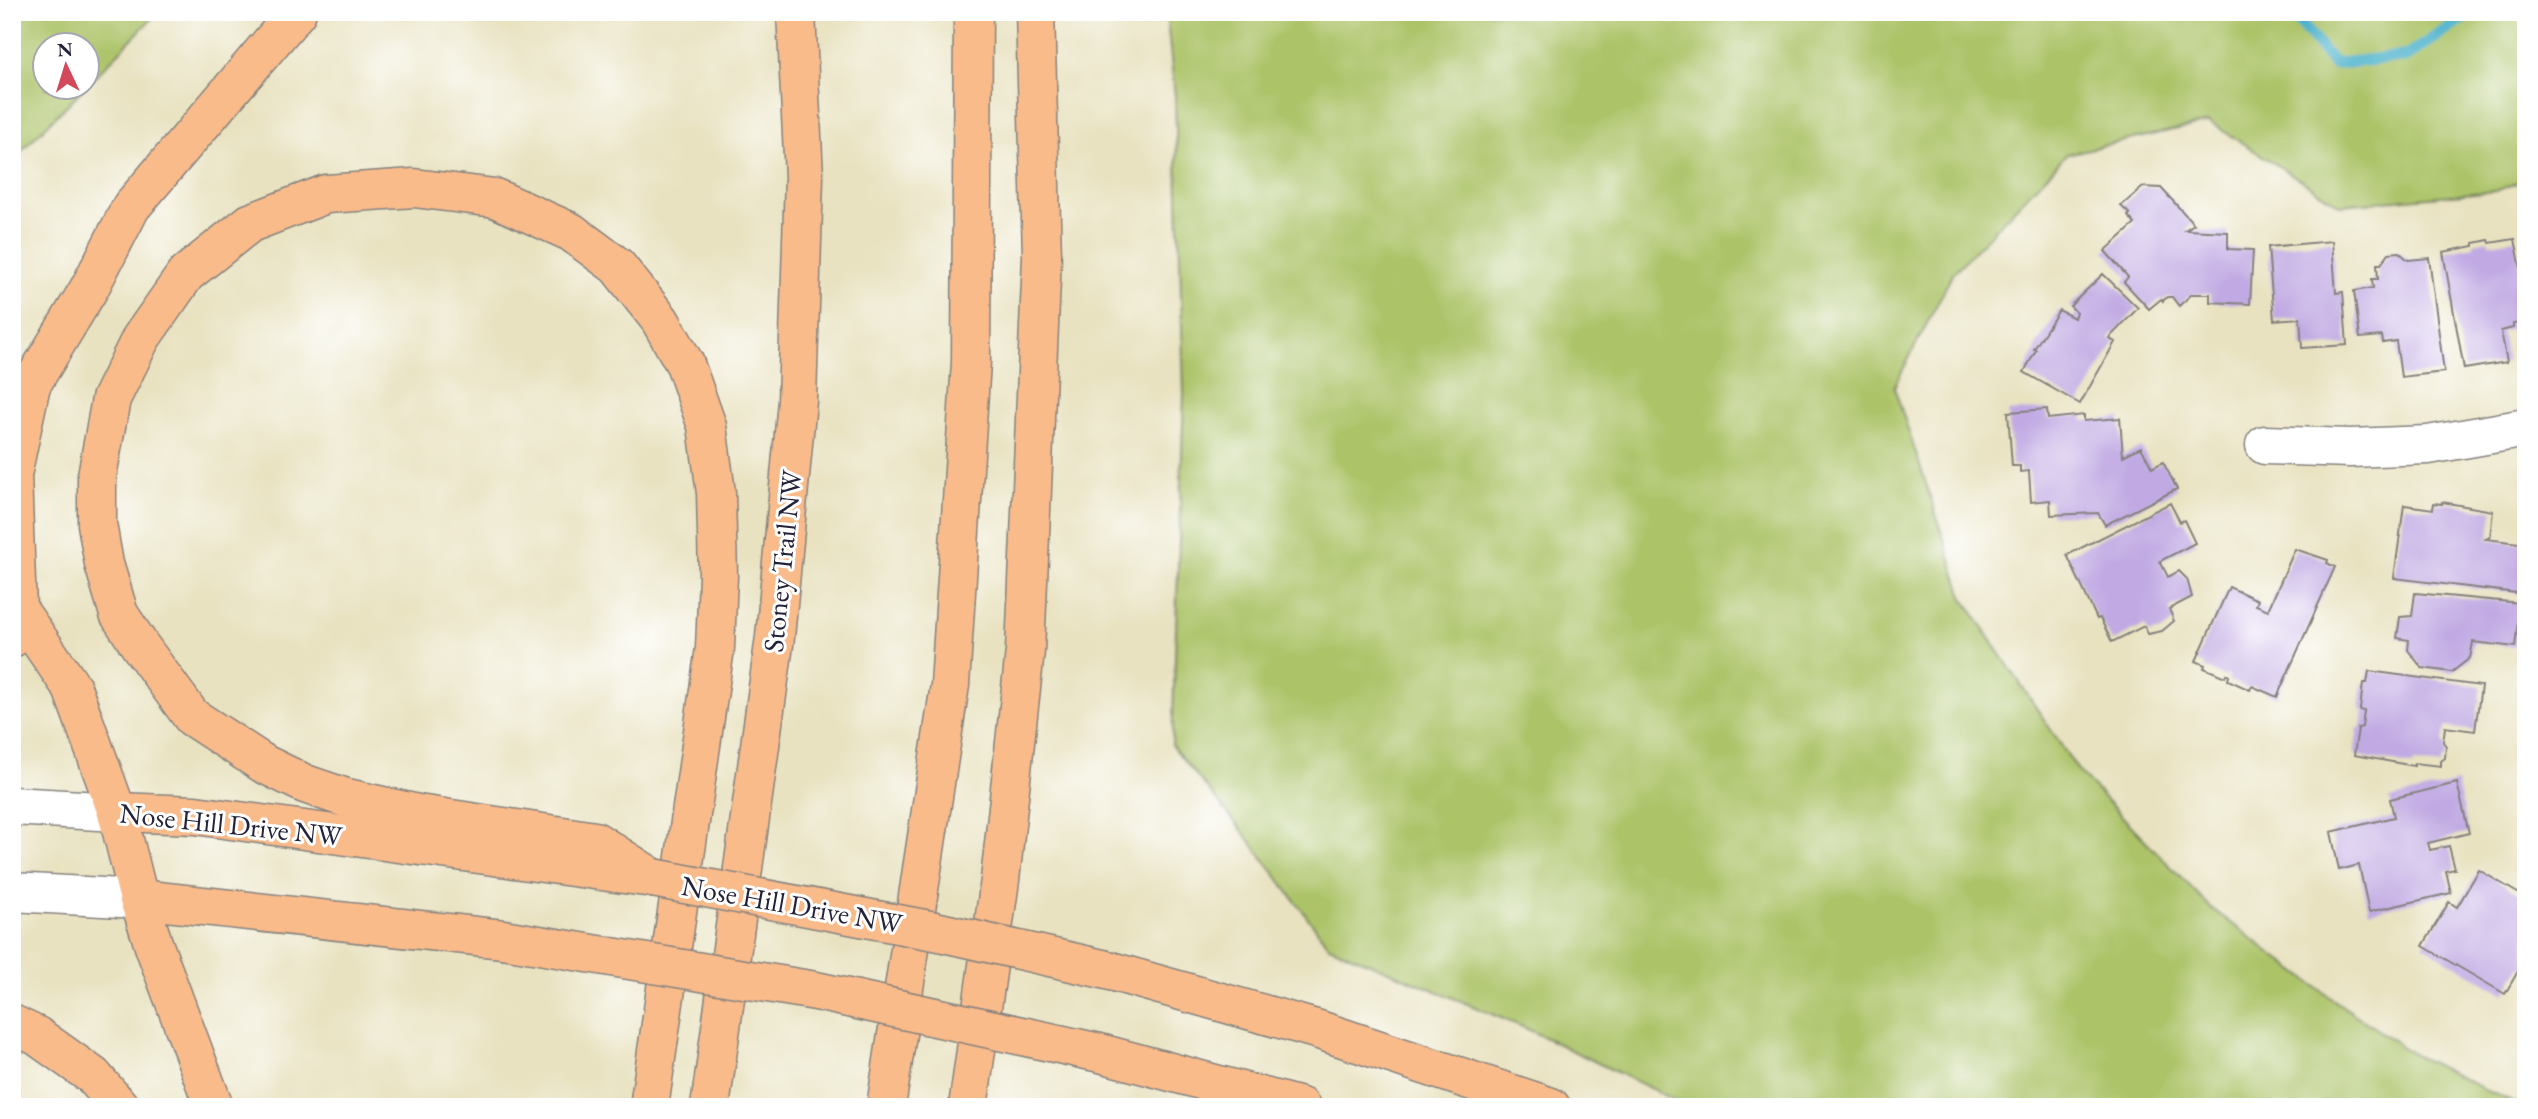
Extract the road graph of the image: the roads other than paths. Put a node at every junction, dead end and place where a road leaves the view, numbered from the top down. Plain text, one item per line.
1 (297, 12) edge
2 (796, 12) edge
3 (973, 12) edge
4 (1035, 12) edge
5 (2526, 428) edge
6 (2265, 445) dead end
7 (15, 623) edge
8 (12, 806) edge
9 (117, 812) junction
10 (520, 844) junction
11 (12, 892) edge
12 (139, 898) junction
13 (12, 1024) edge
14 (120, 1107) edge
15 (214, 1107) edge
16 (649, 1107) edge
17 (710, 1107) edge
18 (886, 1107) edge
19 (968, 1107) edge
20 (1301, 1107) edge
21 (1551, 1107) edge

1 - 7 main road
2 - 17 main road, Stoney Trail NW
3 - 18 main road
4 - 19 main road
5 - 6 street
7 - 9 main road
8 - 9 street, Nose Hill Drive NW
9 - 10 main road, Nose Hill Drive NW
9 - 12 main road
10 - 16 main road
10 - 21 main road, Nose Hill Drive NW, bridge
11 - 12 street
12 - 15 main road
12 - 20 main road, bridge
13 - 14 main road

